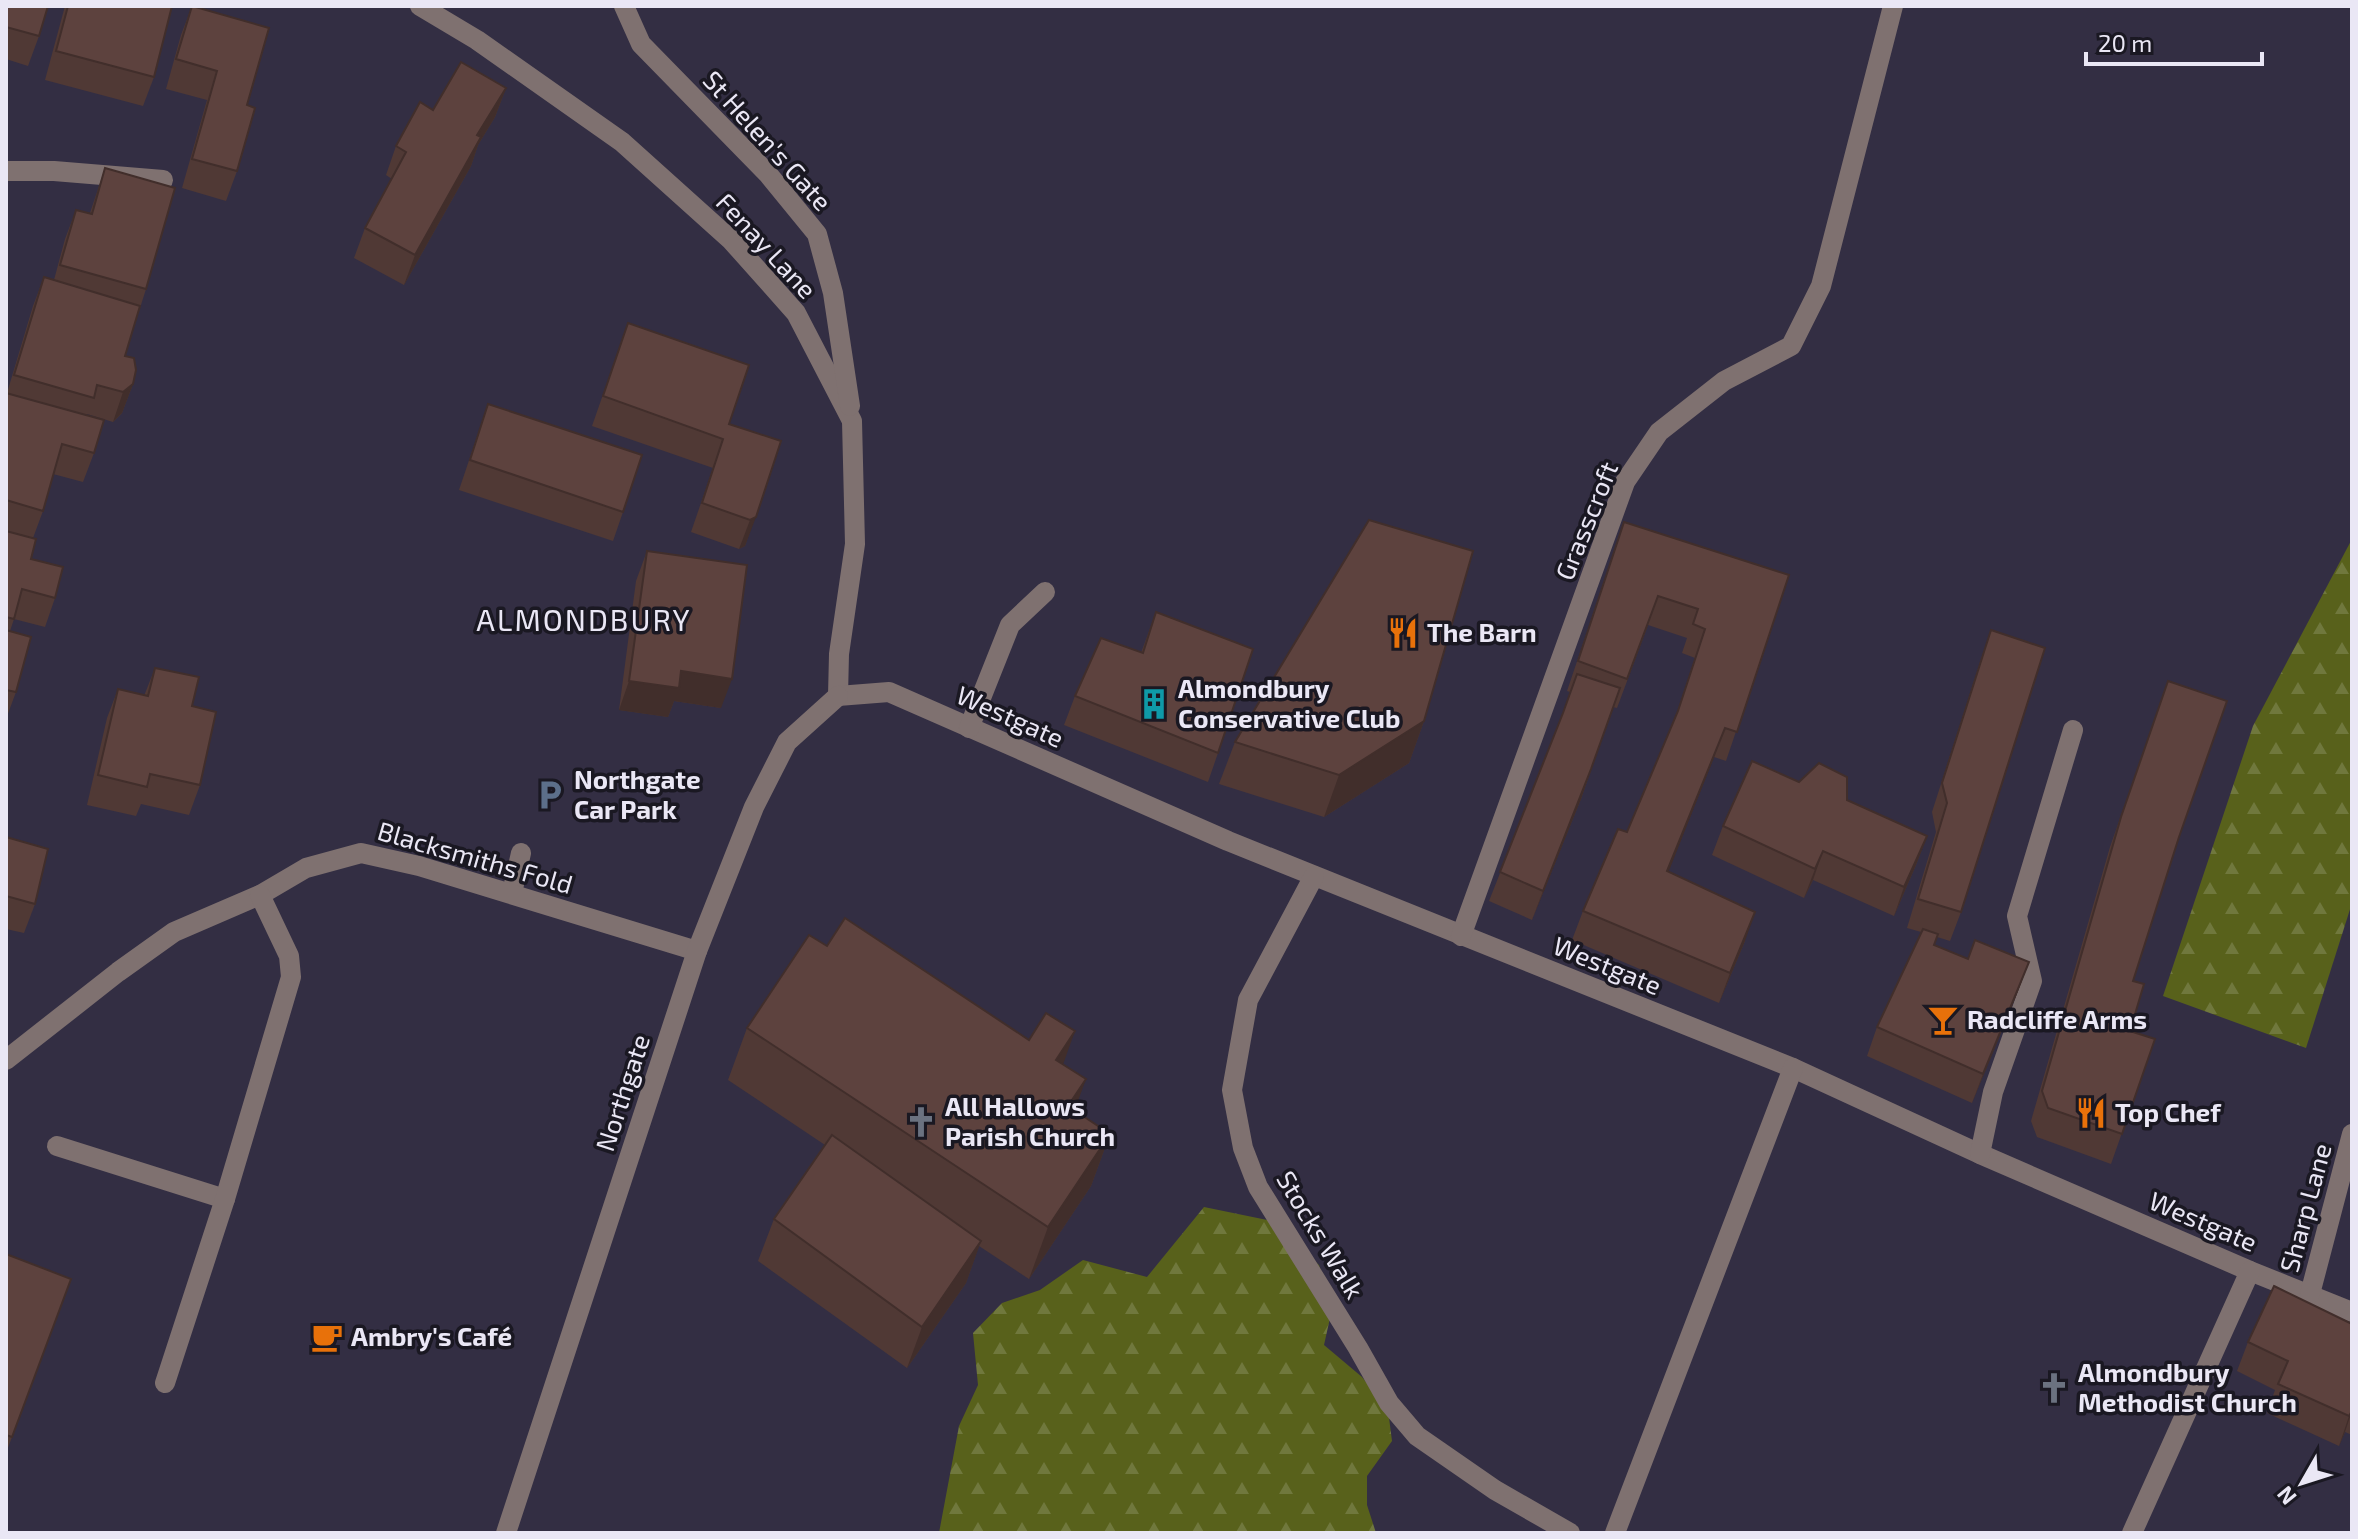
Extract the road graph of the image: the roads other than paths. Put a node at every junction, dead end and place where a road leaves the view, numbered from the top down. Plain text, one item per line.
1 (420, 6) edge
2 (624, 6) edge
3 (1893, 6) edge
4 (6, 171) edge
5 (163, 180) dead end
6 (852, 421) junction
7 (1045, 592) dead end
8 (838, 696) junction
9 (969, 728) junction
10 (2073, 730) dead end
11 (521, 853) dead end
12 (1314, 876) junction
13 (512, 893) junction
14 (260, 895) junction
15 (1461, 936) junction
16 (697, 951) junction
17 (6, 1060) edge
18 (1793, 1068) junction
19 (2352, 1134) edge
20 (57, 1146) dead end
21 (1980, 1154) junction
22 (225, 1199) junction
23 (2250, 1271) junction
24 (2310, 1294) junction
25 (2352, 1312) edge
26 (165, 1383) dead end
27 (506, 1533) edge
28 (1570, 1533) edge
29 (1615, 1533) edge
30 (2132, 1533) edge

1 - 6 street, Fenay Lane
2 - 6 street, St Helen's Gate
3 - 15 street, Grasscroft
4 - 5 street
6 - 8 street, Fenay Lane
7 - 9 street
8 - 9 street, Westgate
8 - 16 street, Northgate
9 - 12 street, Westgate
10 - 21 street
11 - 13 street
12 - 15 street, Westgate
12 - 28 street, Stocks Walk
13 - 14 street, Blacksmiths Fold
13 - 16 street, Blacksmiths Fold
14 - 17 street, Blacksmiths Fold
14 - 22 street
15 - 18 street, Westgate
16 - 27 street, Northgate
18 - 21 street, Westgate
18 - 29 street
19 - 24 street, Sharp Lane
20 - 22 street
21 - 23 street, Westgate
22 - 26 street
23 - 24 street, Westgate
23 - 30 street
24 - 25 street, Westgate

